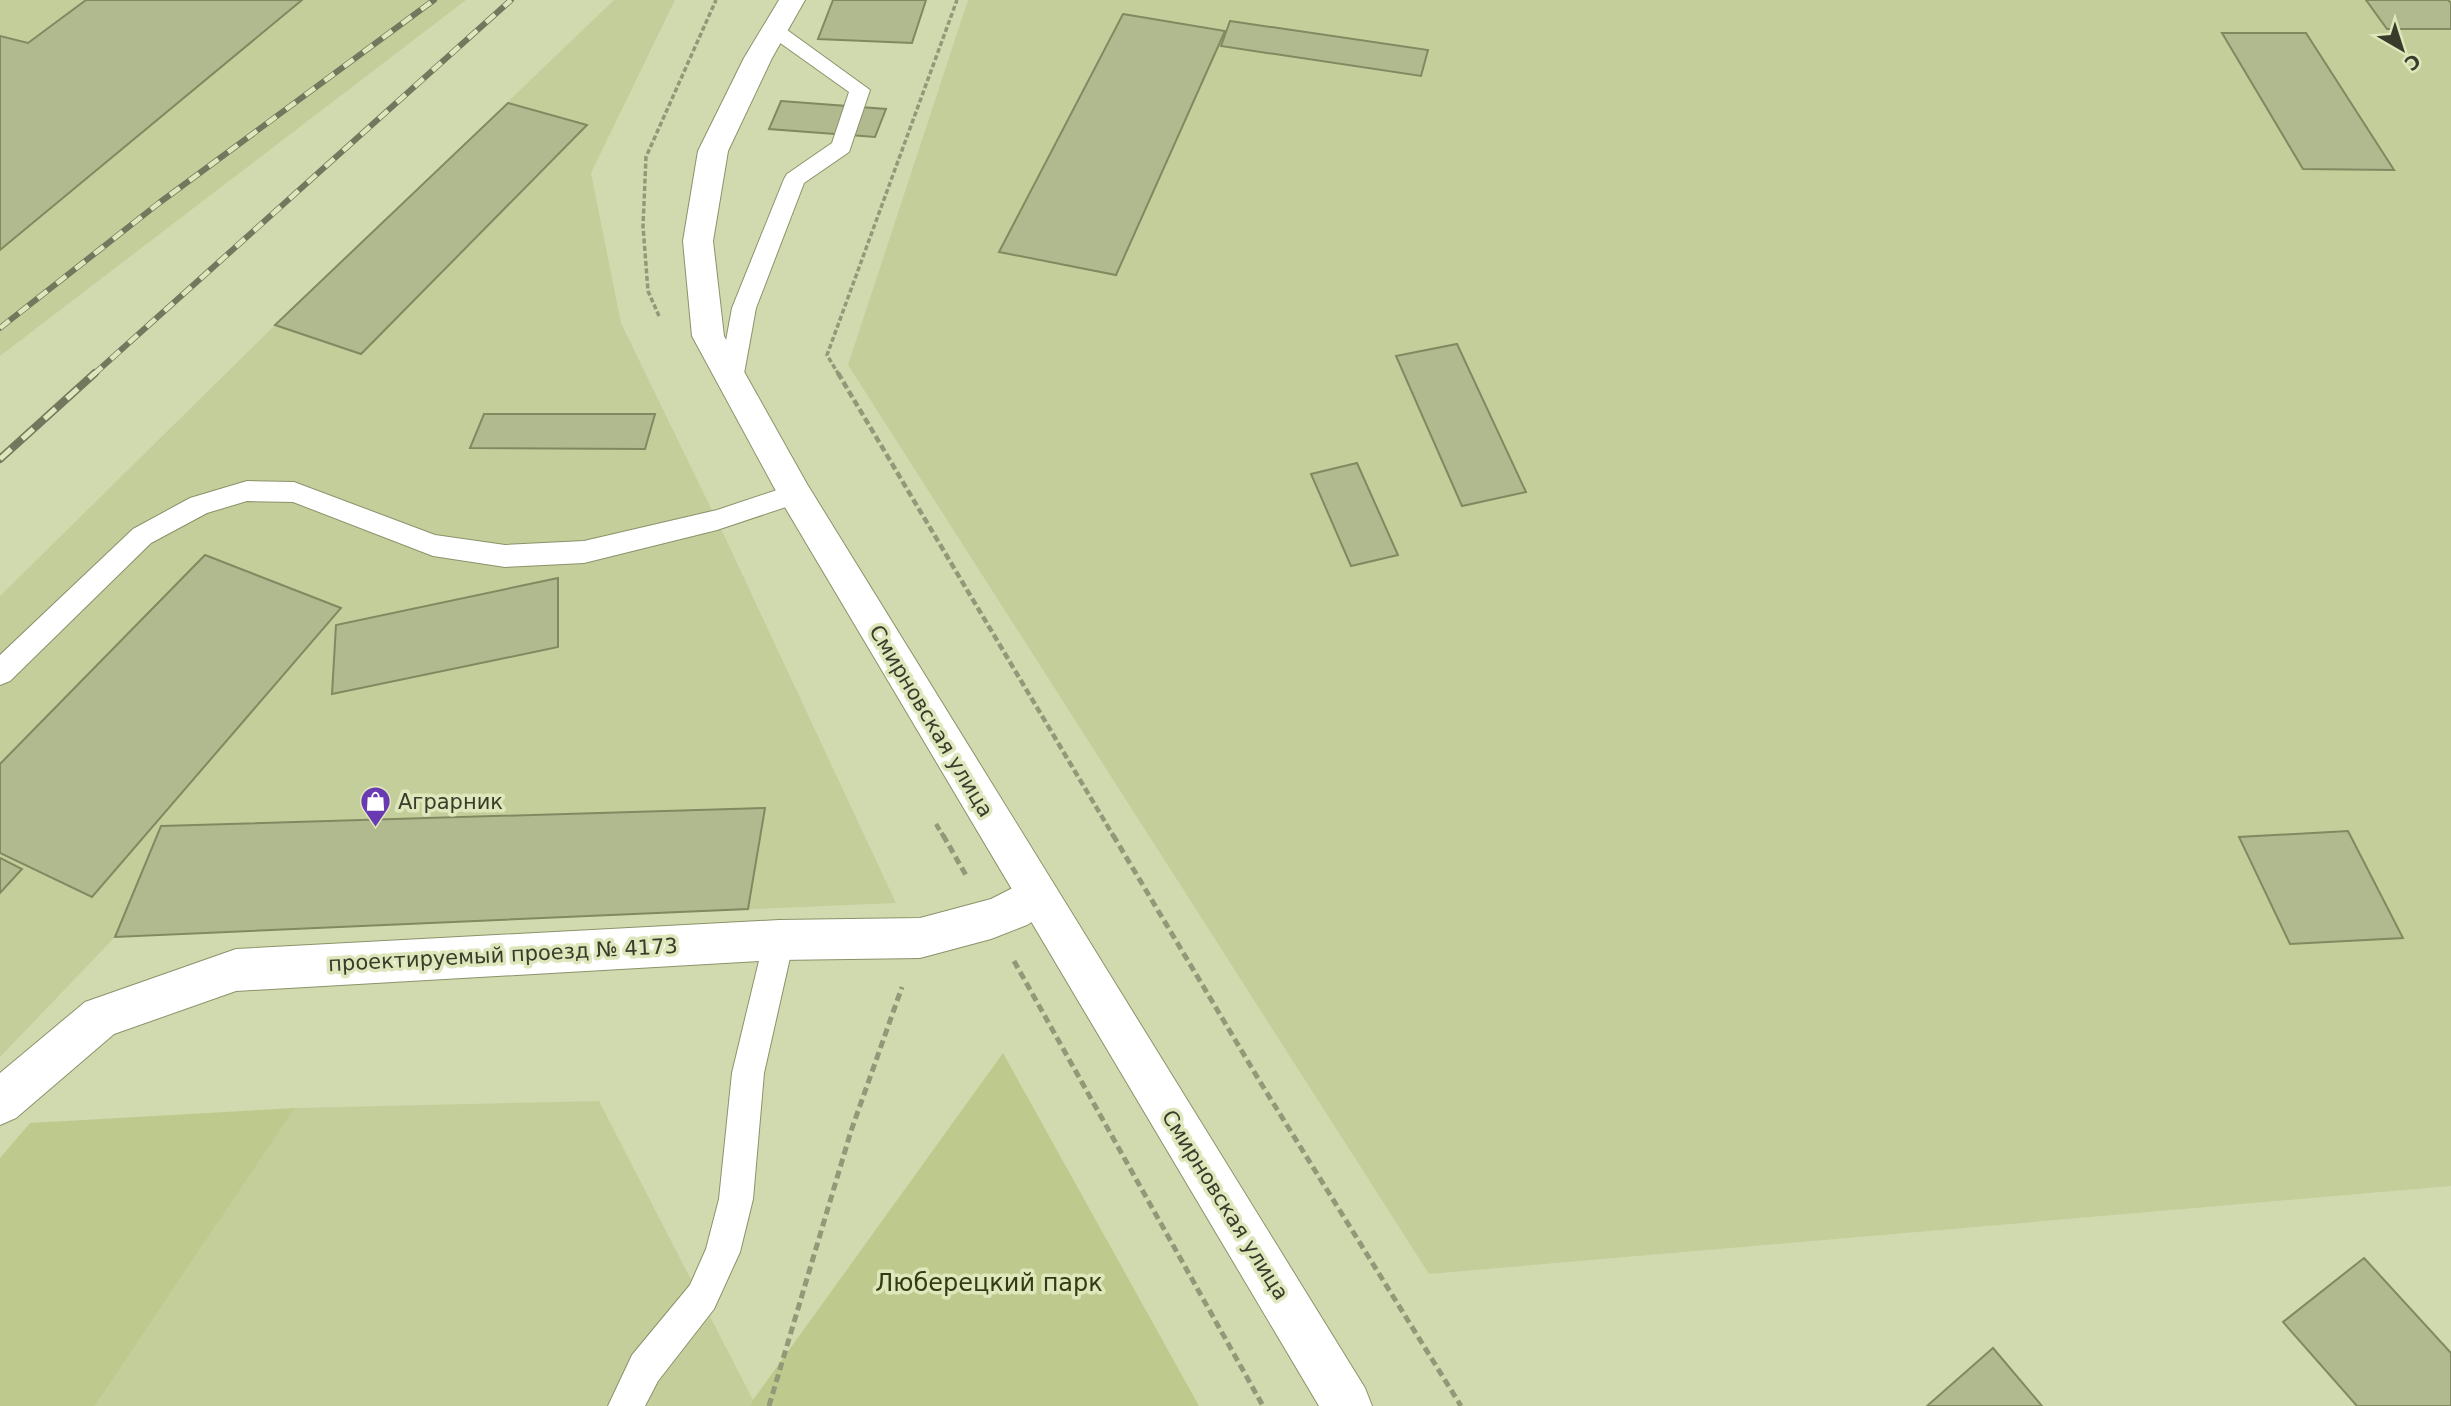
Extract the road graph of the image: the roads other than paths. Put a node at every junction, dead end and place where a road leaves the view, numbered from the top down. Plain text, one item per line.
1 (792, 0) edge
2 (776, 30) junction
3 (731, 379) junction
4 (795, 494) junction
5 (0, 673) edge
6 (1036, 896) junction
7 (779, 940) junction
8 (0, 1102) edge
9 (626, 1406) edge
10 (1347, 1406) edge

1 - 2 main road, Смирновская улица
2 - 3 main road, Смирновская улица
2 - 3 lane
3 - 4 main road, Смирновская улица
4 - 5 lane
4 - 6 main road, Смирновская улица
6 - 7 main road, проектируемый проезд № 4173
6 - 10 main road, Смирновская улица
7 - 8 main road, проектируемый проезд № 4173
7 - 9 lane

